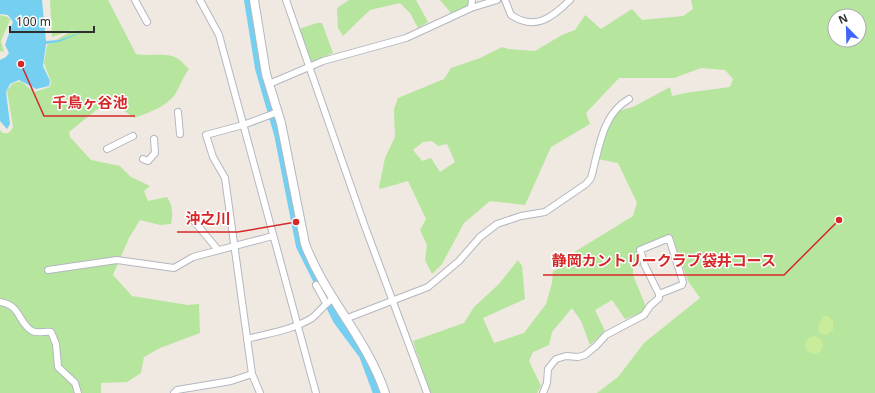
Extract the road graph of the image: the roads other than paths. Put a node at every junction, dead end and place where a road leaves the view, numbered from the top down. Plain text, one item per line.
1 (136, 0) edge
2 (200, 0) edge
3 (254, 0) edge
4 (286, 0) edge
5 (472, 0) edge
6 (497, 0) edge
7 (505, 0) edge
8 (570, 0) edge
9 (471, 8) junction
10 (147, 22) dead end
11 (309, 66) junction
12 (269, 84) junction
13 (629, 99) dead end
14 (178, 112) dead end
15 (278, 112) junction
16 (244, 125) junction
17 (180, 134) dead end
18 (133, 136) dead end
19 (154, 139) dead end
20 (107, 149) dead end
21 (143, 158) dead end
22 (194, 221) dead end
23 (273, 236) junction
24 (234, 247) junction
25 (218, 250) junction
26 (48, 270) dead end
27 (316, 284) dead end
28 (659, 294) junction
29 (329, 301) junction
30 (393, 301) junction
31 (0, 302) edge
32 (345, 319) junction
33 (297, 326) junction
34 (247, 339) junction
35 (252, 374) junction
36 (78, 393) edge
37 (174, 393) edge
38 (260, 393) edge
39 (316, 393) edge
40 (385, 393) edge
41 (427, 393) edge
42 (543, 393) edge

1 - 10 street
2 - 16 street
3 - 12 street
4 - 11 street
5 - 9 street
6 - 9 street
7 - 8 street
9 - 11 street
11 - 12 street
11 - 30 street
12 - 15 street
13 - 30 street
14 - 17 street
15 - 16 street
15 - 29 street
16 - 23 street
16 - 24 street
18 - 20 street
19 - 21 street
22 - 25 street
23 - 24 street
23 - 33 street
24 - 25 street
24 - 34 street
25 - 26 street
27 - 29 street
28 - 28 street
28 - 42 street
29 - 32 street
29 - 33 street
30 - 32 street
30 - 41 street
31 - 36 street
32 - 40 street
33 - 34 street
33 - 39 street
34 - 35 street
35 - 37 street
35 - 38 street

